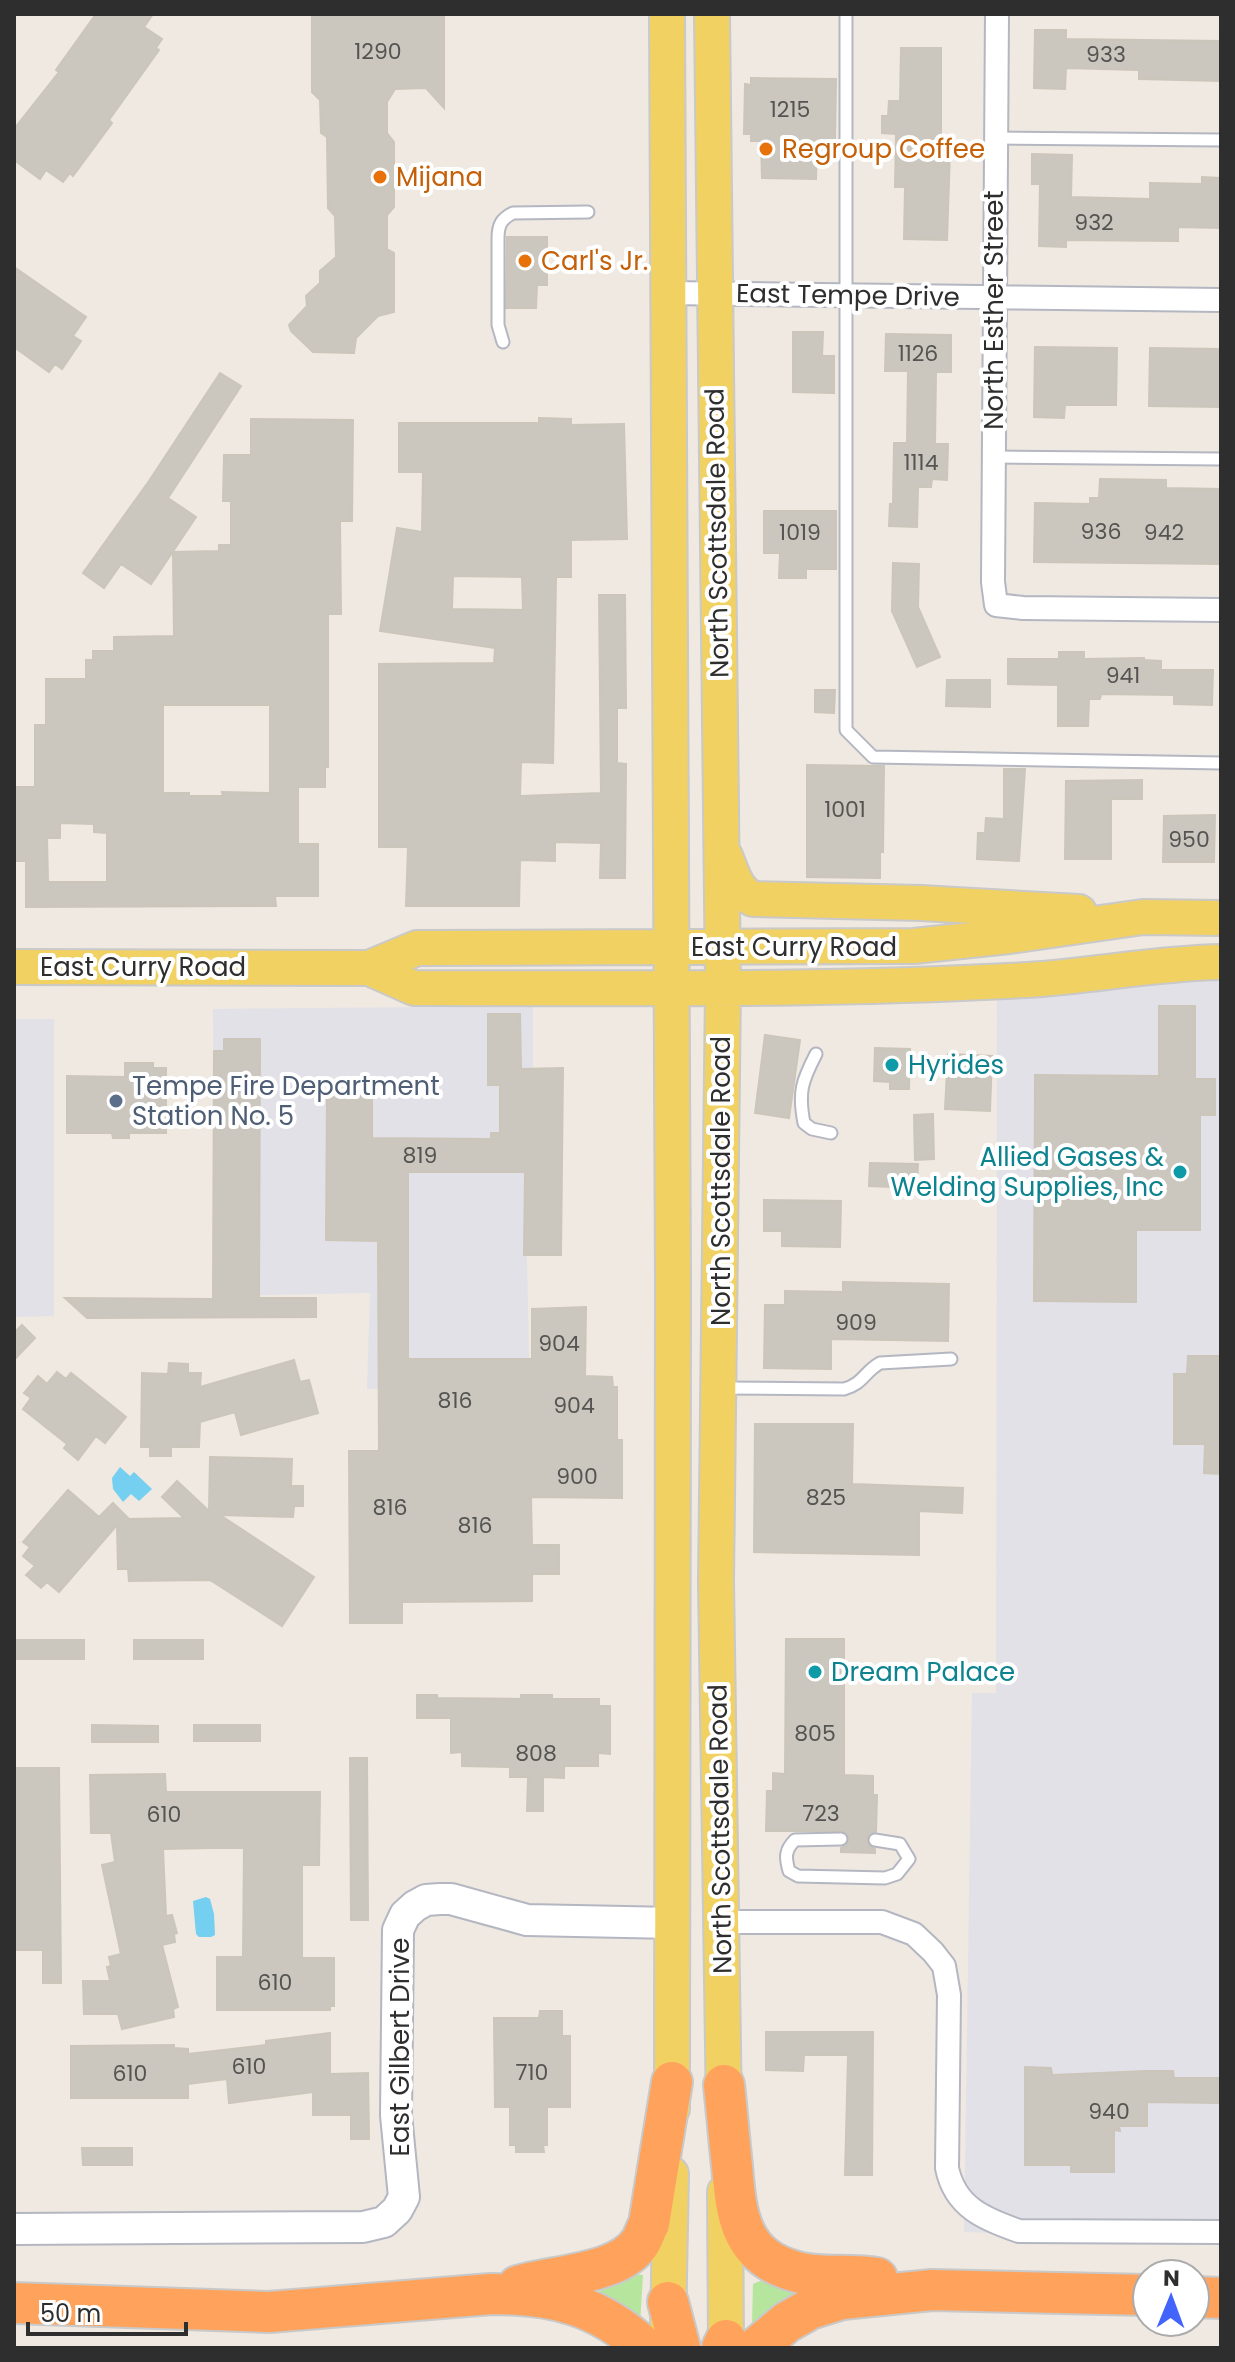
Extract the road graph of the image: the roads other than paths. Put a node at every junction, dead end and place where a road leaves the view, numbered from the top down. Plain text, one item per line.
1 (667, 14) edge
2 (712, 14) edge
3 (846, 14) edge
4 (997, 14) edge
5 (994, 138) junction
6 (1221, 140) edge
7 (588, 212) dead end
8 (667, 293) junction
9 (714, 293) junction
10 (845, 295) junction
11 (994, 297) junction
12 (1221, 300) edge
13 (503, 342) dead end
14 (994, 457) junction
15 (1221, 459) edge
16 (1221, 610) edge
17 (1221, 763) edge
18 (722, 847) junction
19 (1143, 917) junction
20 (1221, 918) edge
21 (672, 948) junction
22 (722, 948) junction
23 (1221, 962) edge
24 (14, 967) edge
25 (369, 968) junction
26 (671, 987) junction
27 (723, 987) junction
28 (816, 1054) dead end
29 (831, 1133) dead end
30 (951, 1359) dead end
31 (719, 1388) junction
32 (672, 1715) junction
33 (841, 1839) dead end
34 (875, 1840) dead end
35 (721, 1922) junction
36 (674, 1923) junction
37 (724, 2073) junction
38 (672, 2082) junction
39 (14, 2229) edge
40 (1221, 2232) edge
41 (932, 2290) junction
42 (491, 2294) junction
43 (1131, 2295) edge
44 (668, 2302) junction
45 (14, 2303) edge
46 (733, 2346) edge
47 (645, 2348) edge
48 (667, 2348) edge
49 (680, 2348) edge

1 - 8 main road, North Scottsdale Road
2 - 9 main road, North Scottsdale Road
3 - 10 lane
4 - 5 street, North Esther Street
5 - 6 lane
5 - 11 street, North Esther Street
7 - 13 lane
8 - 9 street, East Tempe Drive
8 - 21 main road, North Scottsdale Road
9 - 10 street, East Tempe Drive
9 - 18 main road, North Scottsdale Road
10 - 11 street, East Tempe Drive
10 - 17 lane
11 - 12 street, East Tempe Drive
11 - 14 street, North Esther Street
14 - 15 lane
14 - 16 street, North Esther Street
18 - 19 main road
18 - 22 main road, North Scottsdale Road
19 - 20 main road, East Curry Road
19 - 22 main road, East Curry Road
21 - 22 main road, East Curry Road
21 - 25 main road, East Curry Road
21 - 26 main road, North Scottsdale Road
22 - 27 main road, North Scottsdale Road
23 - 27 main road, East Curry Road
24 - 25 main road, East Curry Road
25 - 26 main road, East Curry Road
26 - 27 main road, East Curry Road
26 - 32 main road, North Scottsdale Road
27 - 31 main road, North Scottsdale Road
28 - 29 lane
30 - 31 lane
31 - 35 main road, North Scottsdale Road
32 - 35 main road
32 - 36 main road, North Scottsdale Road
33 - 34 lane
35 - 37 main road, North Scottsdale Road
35 - 40 street
36 - 37 main road
36 - 38 main road, North Scottsdale Road
36 - 39 street, East Gilbert Drive
37 - 41 highway
37 - 46 main road, North Scottsdale Road
38 - 42 highway
38 - 44 main road, North Scottsdale Road
41 - 43 highway
41 - 46 highway
42 - 45 highway
42 - 47 highway
44 - 48 main road, North Scottsdale Road
44 - 49 highway

